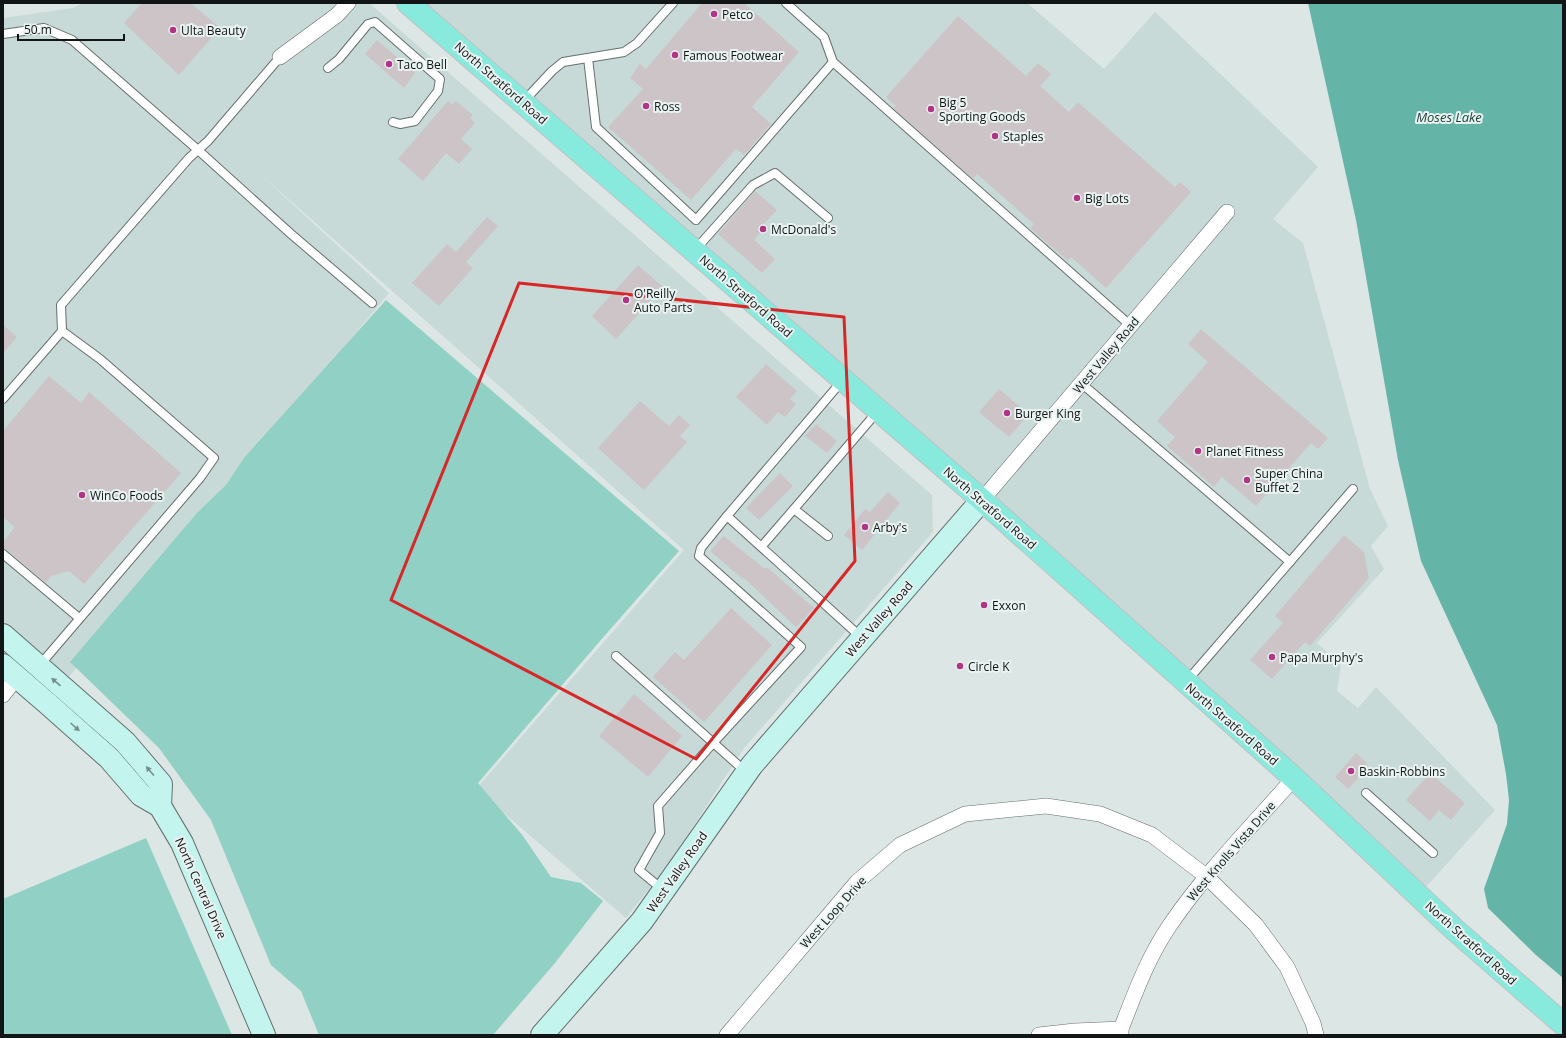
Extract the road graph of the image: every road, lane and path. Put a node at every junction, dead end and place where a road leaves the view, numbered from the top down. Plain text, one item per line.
1 (348, 3) edge
2 (408, 3) edge
3 (673, 3) edge
4 (786, 3) edge
5 (3, 34) edge
6 (280, 57) joint
7 (588, 58) junction
8 (833, 62) junction
9 (328, 68) dead end
10 (523, 102) junction
11 (393, 122) dead end
12 (198, 150) junction
13 (1227, 212) dead end
14 (828, 218) dead end
15 (695, 251) junction
16 (372, 303) dead end
17 (1131, 326) junction
18 (62, 331) junction
19 (843, 380) junction
20 (1081, 383) junction
21 (3, 399) edge
22 (878, 410) junction
23 (1353, 489) dead end
24 (982, 500) junction
25 (794, 509) junction
26 (727, 516) junction
27 (828, 536) dead end
28 (762, 546) junction
29 (3, 554) edge
30 (1290, 562) junction
31 (79, 618) junction
32 (3, 635) edge
33 (863, 638) junction
34 (616, 656) dead end
35 (24, 674) edge
36 (1185, 682) junction
37 (3, 695) edge
38 (713, 743) junction
39 (746, 772) junction
40 (1294, 778) junction
41 (1366, 793) dead end
42 (1434, 853) dead end
43 (1206, 876) junction
44 (663, 891) junction
45 (1563, 1024) edge
46 (1121, 1032) edge
47 (264, 1035) edge
48 (542, 1035) edge
49 (727, 1035) edge
50 (1039, 1035) edge
51 (1316, 1035) edge

1 - 6 street
2 - 10 main road, North Stratford Road
3 - 7 lane
4 - 8 lane
5 - 12 lane
6 - 12 lane
7 - 8 lane
7 - 10 lane
8 - 17 lane
9 - 11 lane
10 - 15 main road, North Stratford Road
12 - 16 lane
12 - 18 lane
13 - 17 street, West Valley Road
14 - 15 lane
15 - 19 main road, North Stratford Road
17 - 20 street, West Valley Road
18 - 21 lane
18 - 31 lane
19 - 22 main road, North Stratford Road
19 - 26 lane
20 - 24 street, West Valley Road
20 - 30 lane
22 - 24 main road, North Stratford Road
22 - 25 lane
23 - 30 lane
24 - 33 main road, West Valley Road
24 - 36 main road, North Stratford Road
25 - 27 lane
25 - 28 lane
26 - 28 lane
26 - 38 lane
28 - 33 lane
29 - 31 lane
30 - 36 lane
31 - 35 lane
32 - 35 main road
33 - 39 main road, West Valley Road
34 - 38 lane
35 - 37 street
35 - 47 main road, North Central Drive
36 - 40 main road, North Stratford Road
38 - 39 lane
38 - 44 lane
39 - 44 main road, West Valley Road
40 - 43 street, West Knolls Vista Drive
40 - 45 main road, North Stratford Road
41 - 42 lane
43 - 46 street, West Knolls Vista Drive
43 - 49 street, West Loop Drive
43 - 51 street, West Loop Drive
44 - 48 main road, West Valley Road
46 - 50 street

